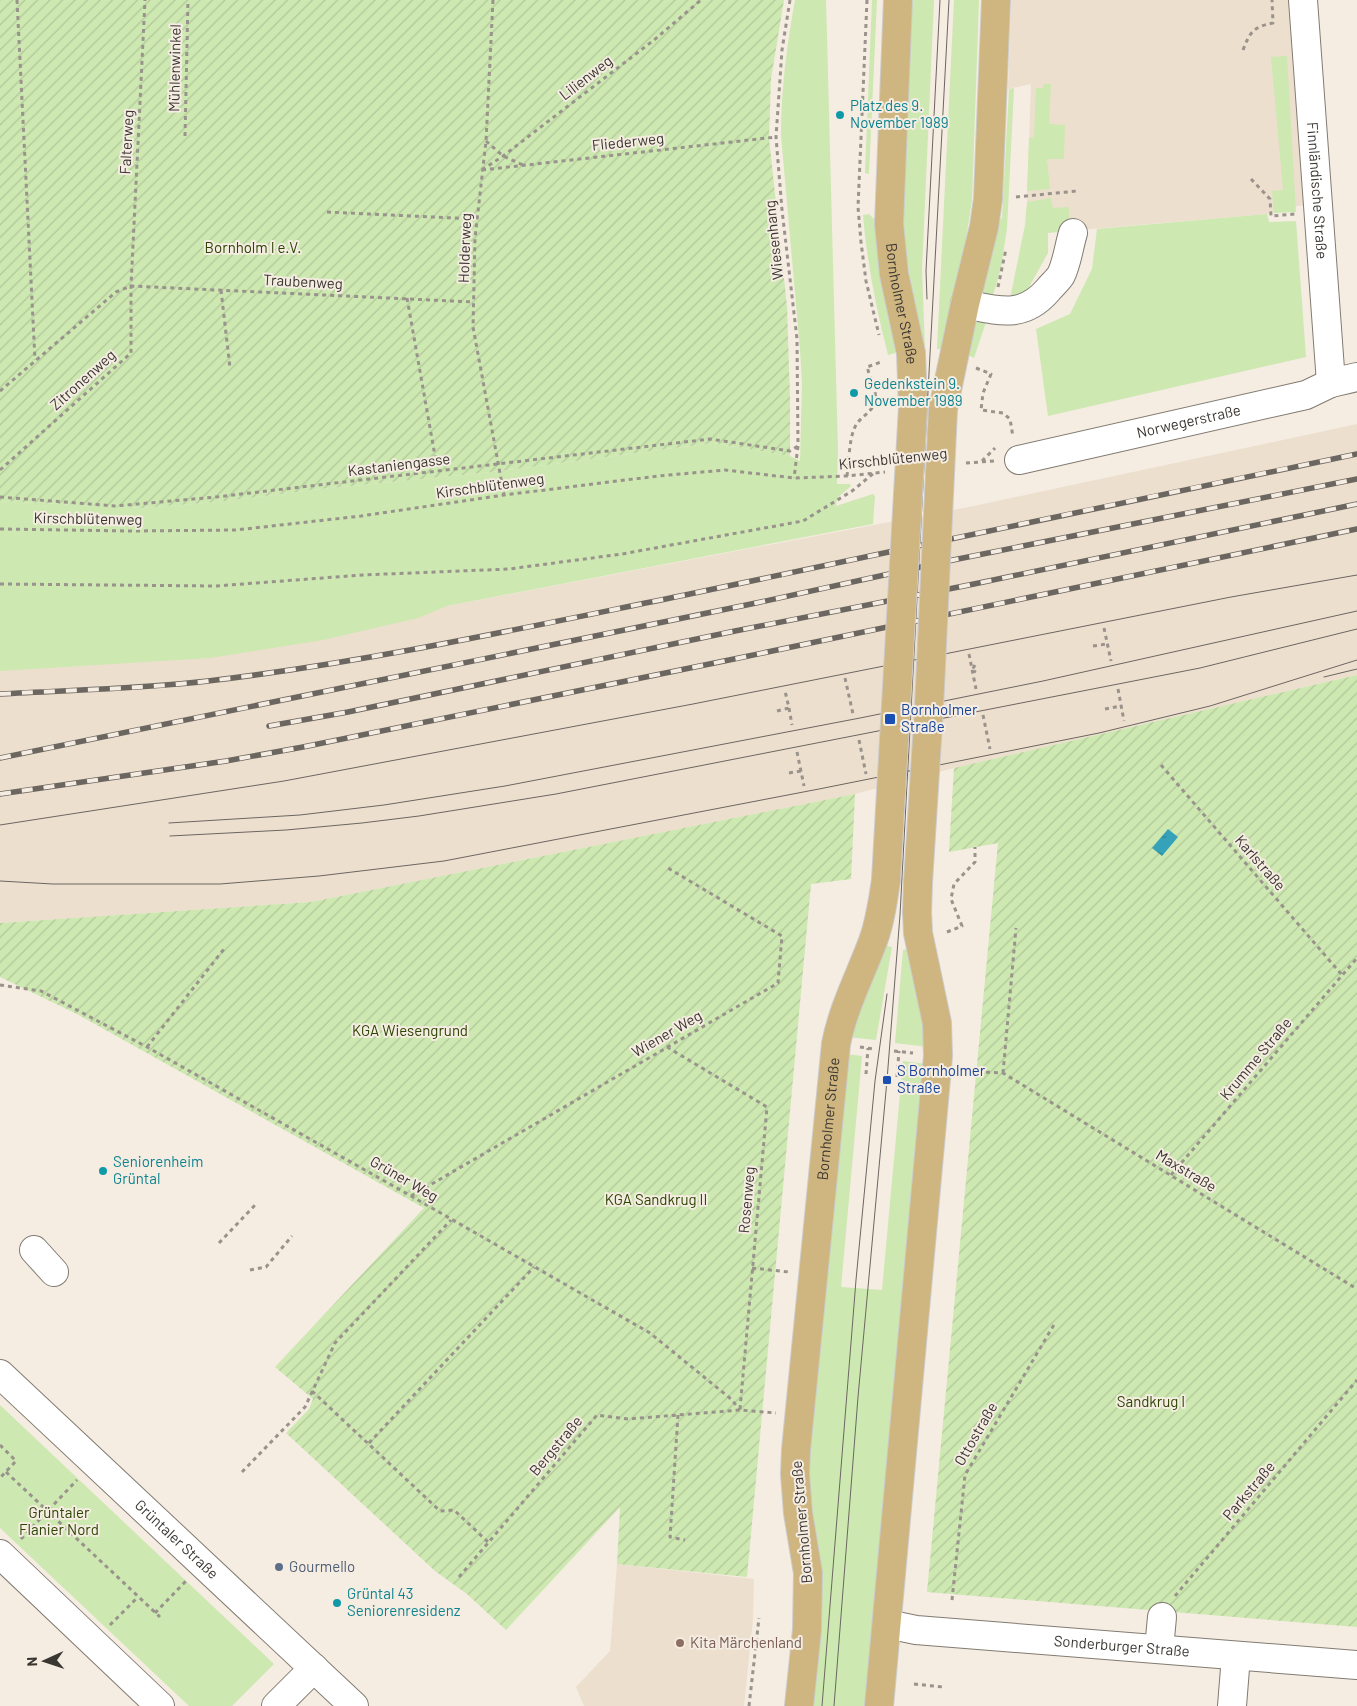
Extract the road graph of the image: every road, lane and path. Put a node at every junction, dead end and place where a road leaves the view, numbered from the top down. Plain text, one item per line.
1 (17, 0) edge
2 (145, 0) edge
3 (188, 0) edge
4 (493, 0) edge
5 (701, 0) edge
6 (790, 0) edge
7 (898, 0) edge
8 (996, 0) edge
9 (1272, 0) edge
10 (1303, 0) edge
11 (1243, 50) dead end
12 (185, 136) dead end
13 (776, 137) junction
14 (486, 141) junction
15 (503, 156) junction
16 (524, 165) junction
17 (481, 170) junction
18 (1250, 179) dead end
19 (1077, 191) dead end
20 (1016, 197) dead end
21 (327, 212) dead end
22 (1303, 214) dead end
23 (476, 219) junction
24 (1073, 233) dead end
25 (131, 286) junction
26 (221, 290) junction
27 (407, 298) junction
28 (474, 302) junction
29 (965, 304) junction
30 (35, 360) junction
31 (881, 362) dead end
32 (230, 368) dead end
33 (976, 368) dead end
34 (1344, 380) edge
35 (0, 391) edge
36 (1012, 433) dead end
37 (798, 446) junction
38 (435, 456) dead end
39 (1019, 460) dead end
40 (981, 461) dead end
41 (962, 463) dead end
42 (499, 464) junction
43 (0, 470) edge
44 (894, 471) dead end
45 (874, 473) junction
46 (847, 476) junction
47 (794, 478) junction
48 (504, 495) junction
49 (0, 497) edge
50 (0, 528) edge
51 (0, 584) edge
52 (1104, 628) dead end
53 (1108, 644) junction
54 (1093, 646) dead end
55 (970, 654) dead end
56 (1112, 661) dead end
57 (975, 665) dead end
58 (972, 670) junction
59 (976, 672) dead end
60 (846, 678) dead end
61 (976, 689) dead end
62 (1118, 689) dead end
63 (785, 691) dead end
64 (849, 696) junction
65 (844, 697) dead end
66 (1121, 706) junction
67 (788, 708) junction
68 (1105, 709) dead end
69 (777, 711) dead end
70 (853, 714) dead end
71 (983, 716) dead end
72 (1124, 722) dead end
73 (792, 725) dead end
74 (859, 740) dead end
75 (990, 749) dead end
76 (797, 752) dead end
77 (862, 758) junction
78 (857, 759) dead end
79 (1161, 765) dead end
80 (801, 772) junction
81 (789, 773) dead end
82 (866, 774) dead end
83 (804, 786) dead end
84 (975, 847) dead end
85 (668, 868) dead end
86 (1016, 928) dead end
87 (947, 932) dead end
88 (224, 949) dead end
89 (1357, 958) edge
90 (1342, 975) junction
91 (0, 985) edge
92 (146, 1047) junction
93 (667, 1047) junction
94 (868, 1048) dead end
95 (899, 1051) dead end
96 (962, 1071) dead end
97 (1001, 1073) junction
98 (866, 1074) dead end
99 (897, 1077) dead end
100 (1171, 1175) junction
101 (411, 1196) junction
102 (257, 1203) dead end
103 (451, 1220) junction
104 (292, 1236) dead end
105 (220, 1243) dead end
106 (34, 1250) dead end
107 (534, 1267) junction
108 (752, 1268) junction
109 (250, 1270) dead end
110 (54, 1272) dead end
111 (788, 1272) dead end
112 (1357, 1289) edge
113 (1055, 1323) dead end
114 (0, 1374) edge
115 (1357, 1380) edge
116 (312, 1391) junction
117 (740, 1410) junction
118 (776, 1413) dead end
119 (678, 1415) junction
120 (368, 1443) junction
121 (0, 1445) edge
122 (6, 1472) junction
123 (242, 1472) dead end
124 (0, 1478) edge
125 (77, 1481) dead end
126 (48, 1511) junction
127 (685, 1540) dead end
128 (489, 1543) junction
129 (1, 1556) edge
130 (459, 1577) dead end
131 (182, 1586) dead end
132 (138, 1597) junction
133 (952, 1600) dead end
134 (155, 1613) junction
135 (1162, 1617) joint
136 (160, 1618) dead end
137 (759, 1618) dead end
138 (887, 1624) junction
139 (93, 1642) junction
140 (1159, 1649) junction
141 (1236, 1656) junction
142 (1357, 1665) edge
143 (314, 1668) junction
144 (914, 1684) dead end
145 (944, 1687) dead end
146 (160, 1706) edge
147 (276, 1706) edge
148 (354, 1706) edge
149 (749, 1706) edge
150 (799, 1706) edge
151 (879, 1706) edge
152 (1232, 1706) edge

1 - 30 path
2 - 25 path, Falterweg
3 - 12 path, Mühlenwinkel
4 - 14 path, Holderweg
5 - 15 path, Lilienweg
6 - 13 path, Wiesenhang
7 - 150 main road, Bornholmer Straße, bridge
8 - 29 main road
9 - 11 path
10 - 34 street, Finnländische Straße
13 - 16 path, Fliederweg
13 - 37 path, Wiesenhang
14 - 15 path
14 - 17 path, Holderweg
15 - 16 path
15 - 17 path, Lilienweg
16 - 17 path, Fliederweg
17 - 23 path, Holderweg
18 - 22 path
19 - 20 path
21 - 23 path
23 - 28 path, Holderweg
24 - 29 street
25 - 26 path, Traubenweg
25 - 30 path
25 - 43 path, Zitronenweg
26 - 27 path, Traubenweg
26 - 32 path
27 - 28 path, Traubenweg
27 - 38 path
28 - 42 path, Holderweg
29 - 138 main road, bridge
30 - 35 path
31 - 46 path
33 - 36 path
34 - 39 street, Norwegerstraße
37 - 42 path, Kastaniengasse
37 - 47 path, Wiesenhang
40 - 41 path, Kirschblütenweg
42 - 48 path, Holderweg
42 - 49 path, Kastaniengasse
44 - 45 path, Kirschblütenweg
45 - 46 path, Kirschblütenweg
45 - 51 path
46 - 47 path, Kirschblütenweg
47 - 48 path, Kirschblütenweg
48 - 50 path, Kirschblütenweg
52 - 53 path
53 - 54 path
53 - 56 path
55 - 58 path
57 - 58 path
58 - 59 path
58 - 61 path
60 - 64 path
62 - 66 path
63 - 67 path
64 - 65 path
64 - 70 path
66 - 68 path
66 - 72 path
67 - 69 path
67 - 73 path
71 - 75 path
74 - 77 path
76 - 80 path
77 - 78 path
77 - 82 path
79 - 90 path, Karlstraße
80 - 81 path
80 - 83 path
84 - 87 path
85 - 93 path, Wiener Weg
86 - 97 path
88 - 92 path
89 - 90 path, Krumme Straße
90 - 100 path, Krumme Straße
91 - 92 path, Grüner Weg
92 - 101 path, Grüner Weg
93 - 101 path, Wiener Weg
93 - 108 path, Rosenweg
94 - 98 path
95 - 99 path
96 - 97 path
97 - 100 path, Maxstraße
100 - 112 path, Maxstraße
101 - 103 path, Grüner Weg
102 - 105 path
103 - 107 path, Grüner Weg
103 - 116 path
104 - 109 path
106 - 110 street
107 - 117 path, Grüner Weg
107 - 120 path
108 - 111 path
108 - 117 path, Rosenweg
113 - 133 path, Ottostraße
114 - 143 street, Grüntaler Straße
115 - 135 path, Parkstraße
116 - 120 path
116 - 123 path
117 - 118 path, Bergstraße
117 - 119 path, Bergstraße
119 - 127 path
119 - 128 path, Bergstraße
120 - 128 path
121 - 122 path
122 - 124 path
122 - 126 path
125 - 126 path
126 - 129 path
126 - 132 path
128 - 130 path, Bergstraße
129 - 139 street
131 - 134 path
132 - 134 path
132 - 139 path
134 - 136 path
135 - 140 street
137 - 149 path
138 - 140 street, Sonderburger Straße
138 - 151 main road
139 - 146 street
140 - 141 street, Sonderburger Straße
141 - 142 street, Sonderburger Straße
141 - 152 street
143 - 147 street
143 - 148 street, Grüntaler Straße
144 - 145 path

